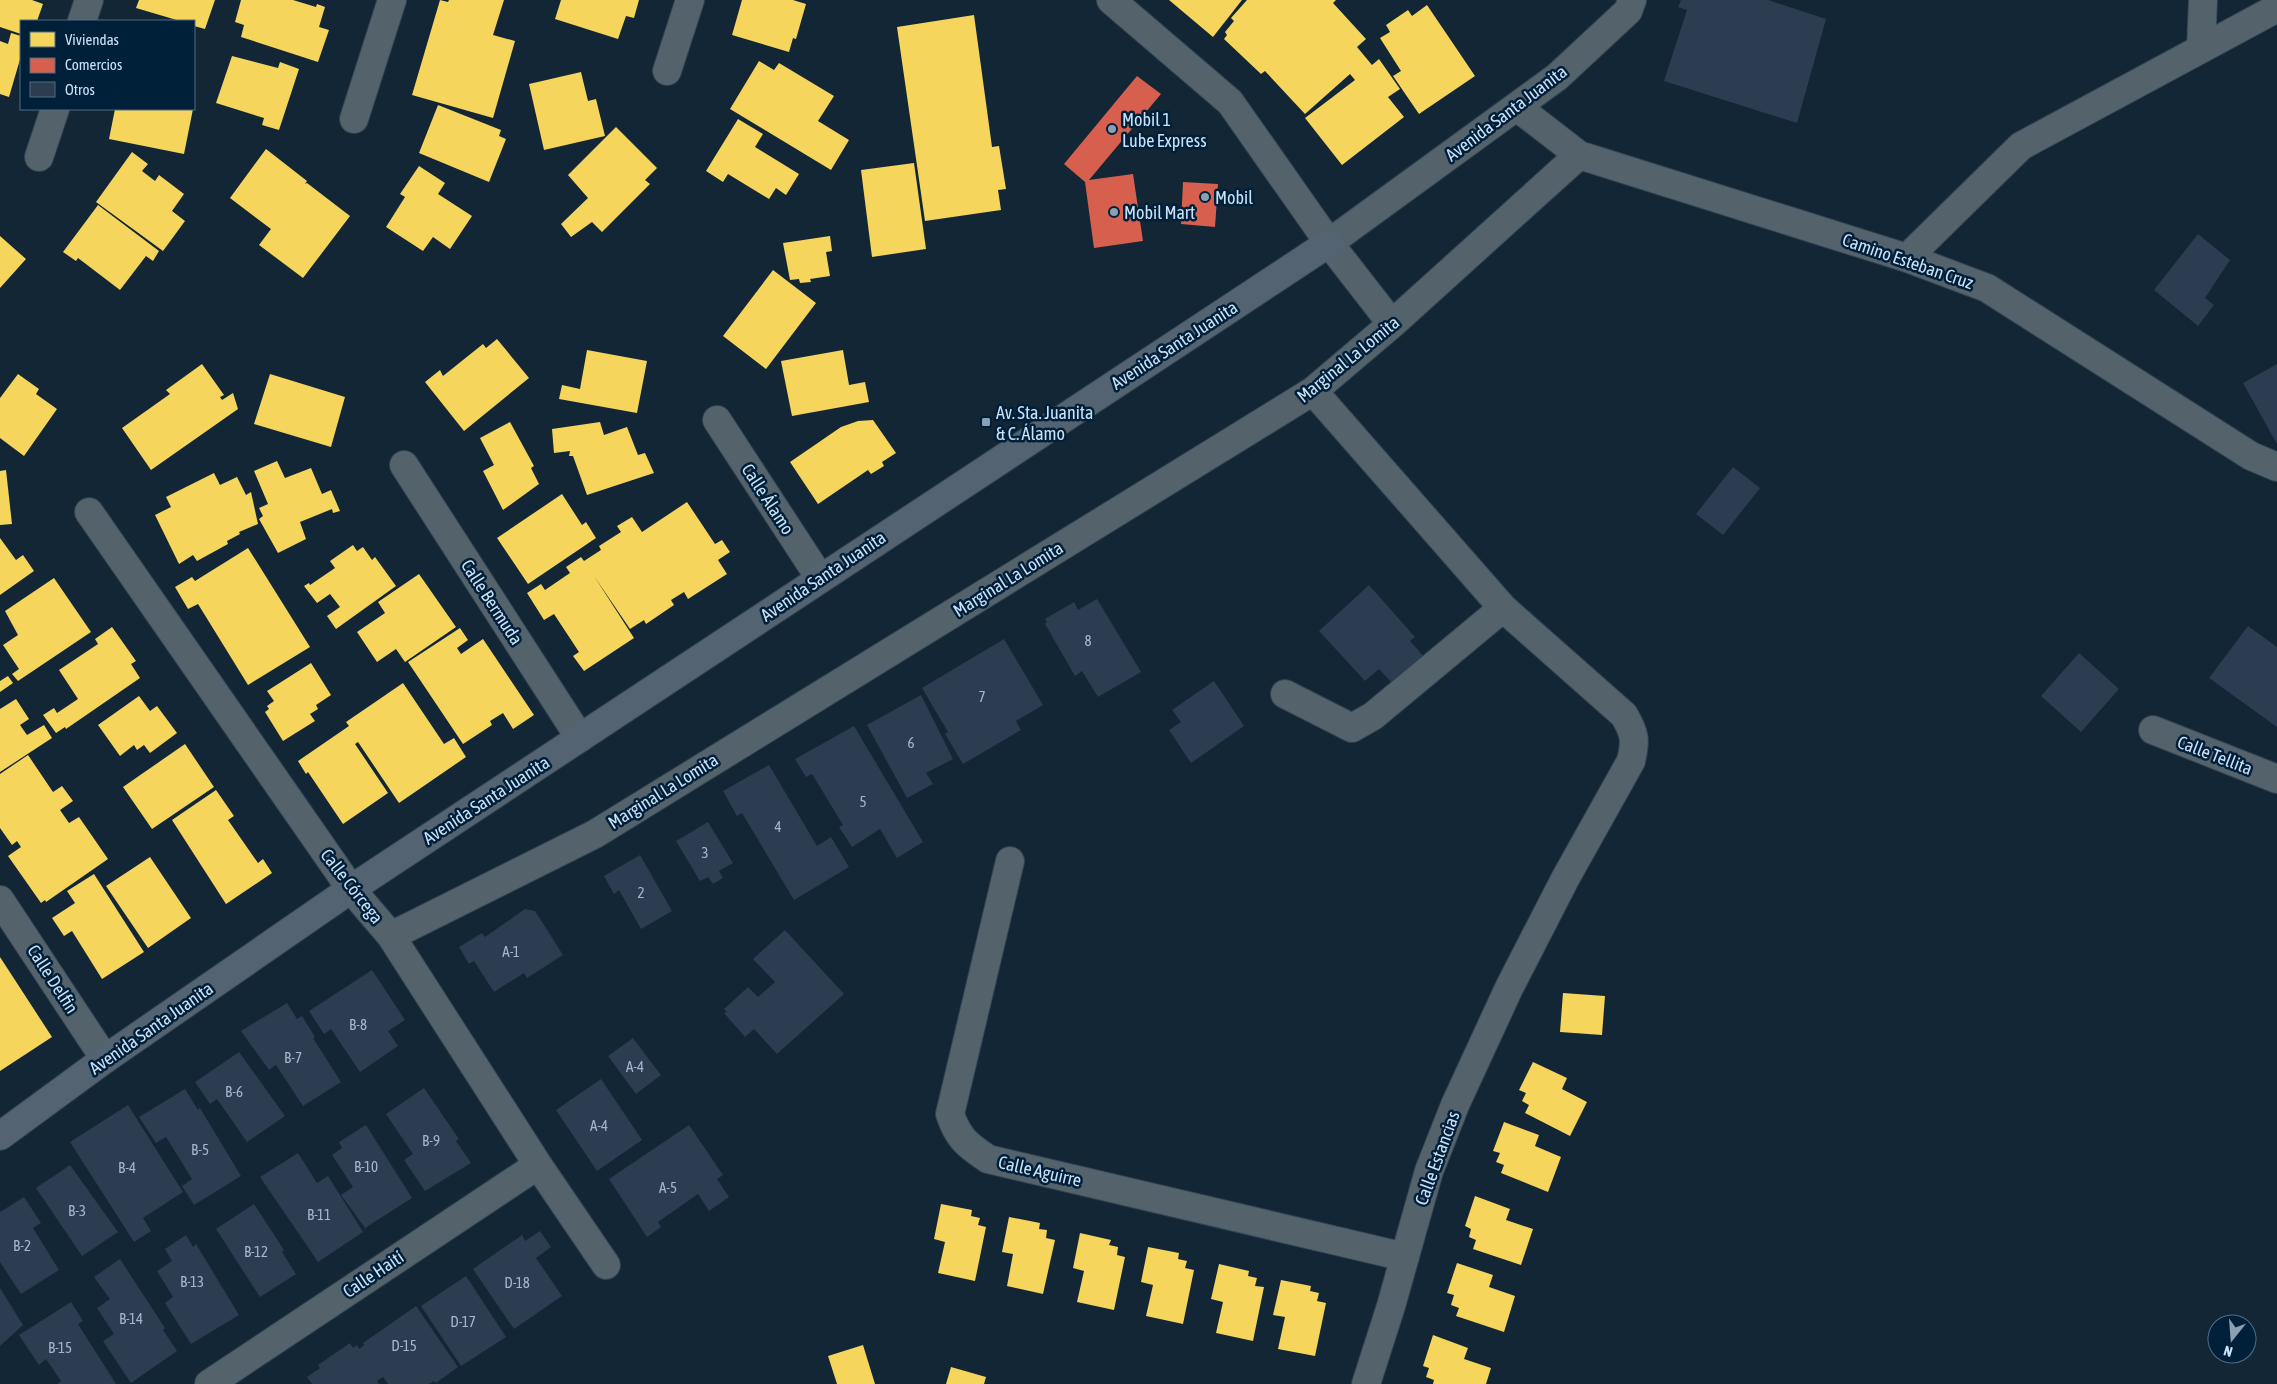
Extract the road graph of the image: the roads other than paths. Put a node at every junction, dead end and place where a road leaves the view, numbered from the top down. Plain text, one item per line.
1 (89, 0) edge
2 (392, 0) edge
3 (690, 0) edge
4 (1111, 0) edge
5 (1632, 0) edge
6 (2203, 0) edge
7 (2277, 8) edge
8 (82, 20) edge
9 (2201, 48) junction
10 (667, 71) dead end
11 (1517, 107) junction
12 (55, 110) edge
13 (354, 119) dead end
14 (1579, 155) junction
15 (39, 157) dead end
16 (1329, 243) junction
17 (1907, 258) junction
18 (1392, 324) junction
19 (1312, 392) junction
20 (716, 420) dead end
21 (404, 465) dead end
22 (2277, 467) edge
23 (89, 512) dead end
24 (820, 578) junction
25 (1503, 608) junction
26 (1285, 694) dead end
27 (2153, 730) dead end
28 (580, 738) junction
29 (2277, 779) edge
30 (1010, 861) dead end
31 (351, 890) junction
32 (0, 900) edge
33 (391, 936) junction
34 (106, 1059) junction
35 (0, 1136) edge
36 (538, 1165) junction
37 (1405, 1257) junction
38 (606, 1265) dead end
39 (209, 1384) edge
40 (1366, 1384) edge

1 - 8 street
2 - 13 street
3 - 10 street
4 - 16 street
5 - 11 street, Avenida Santa Juanita
6 - 9 street
7 - 9 street
9 - 17 street
11 - 14 street, Camino Esteban Cruz
11 - 16 street, Avenida Santa Juanita
12 - 15 street
14 - 17 street, Camino Esteban Cruz
14 - 18 street, Marginal La Lomita
16 - 18 street
16 - 24 street, Avenida Santa Juanita
17 - 22 street, Camino Esteban Cruz
18 - 19 street, Marginal La Lomita
19 - 25 street, Calle Estancias
19 - 33 street, Marginal La Lomita
20 - 24 street, Calle Álamo
21 - 28 street, Calle Bermuda
23 - 31 street, Calle Córcega
24 - 28 street, Avenida Santa Juanita
25 - 26 street
25 - 37 street, Calle Estancias
27 - 29 street, Calle Tellita
28 - 31 street, Avenida Santa Juanita
30 - 37 street, Calle Aguirre
31 - 33 street, Calle Córcega
31 - 34 street, Avenida Santa Juanita
32 - 34 street, Calle Delfin
33 - 36 street, Calle Córcega
34 - 35 street, Avenida Santa Juanita
36 - 38 street, Calle Córcega
36 - 39 street, Calle Haití
37 - 40 street, Calle Estancias

